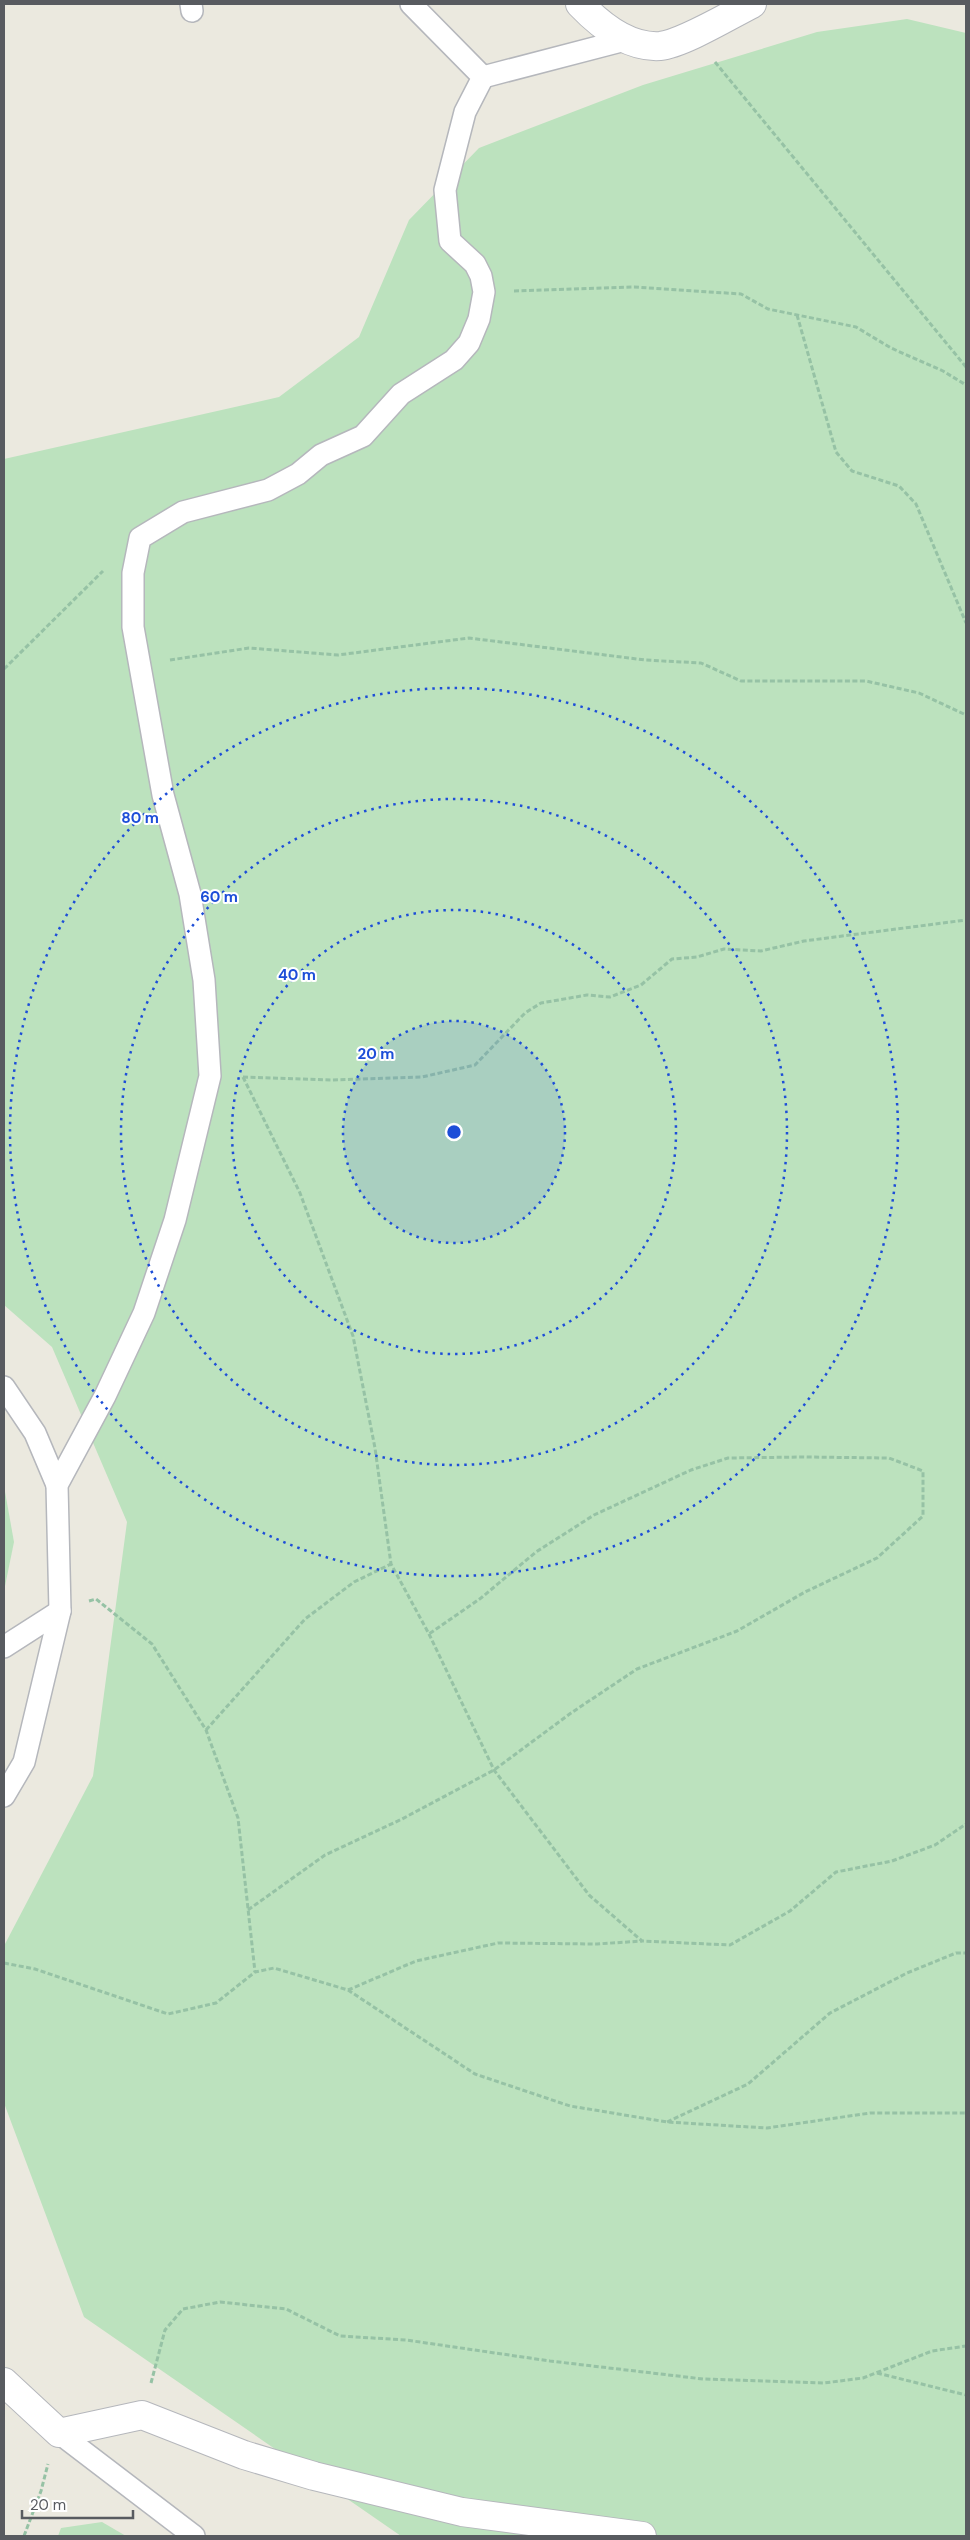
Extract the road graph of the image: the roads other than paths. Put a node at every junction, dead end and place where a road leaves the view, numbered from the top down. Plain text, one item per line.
1 (411, 4) edge
2 (580, 4) edge
3 (752, 4) edge
4 (625, 40) junction
5 (483, 78) junction
6 (4, 1387) edge
7 (57, 1485) junction
8 (60, 1611) junction
9 (4, 1647) edge
10 (4, 1796) edge
11 (4, 2382) edge
12 (59, 2433) junction
13 (194, 2536) edge
14 (642, 2536) edge

1 - 5 lane
2 - 4 street
3 - 4 street
4 - 5 lane
5 - 7 lane
6 - 7 lane
7 - 8 lane
8 - 9 lane
8 - 10 lane
11 - 12 street
12 - 13 lane
12 - 14 street

